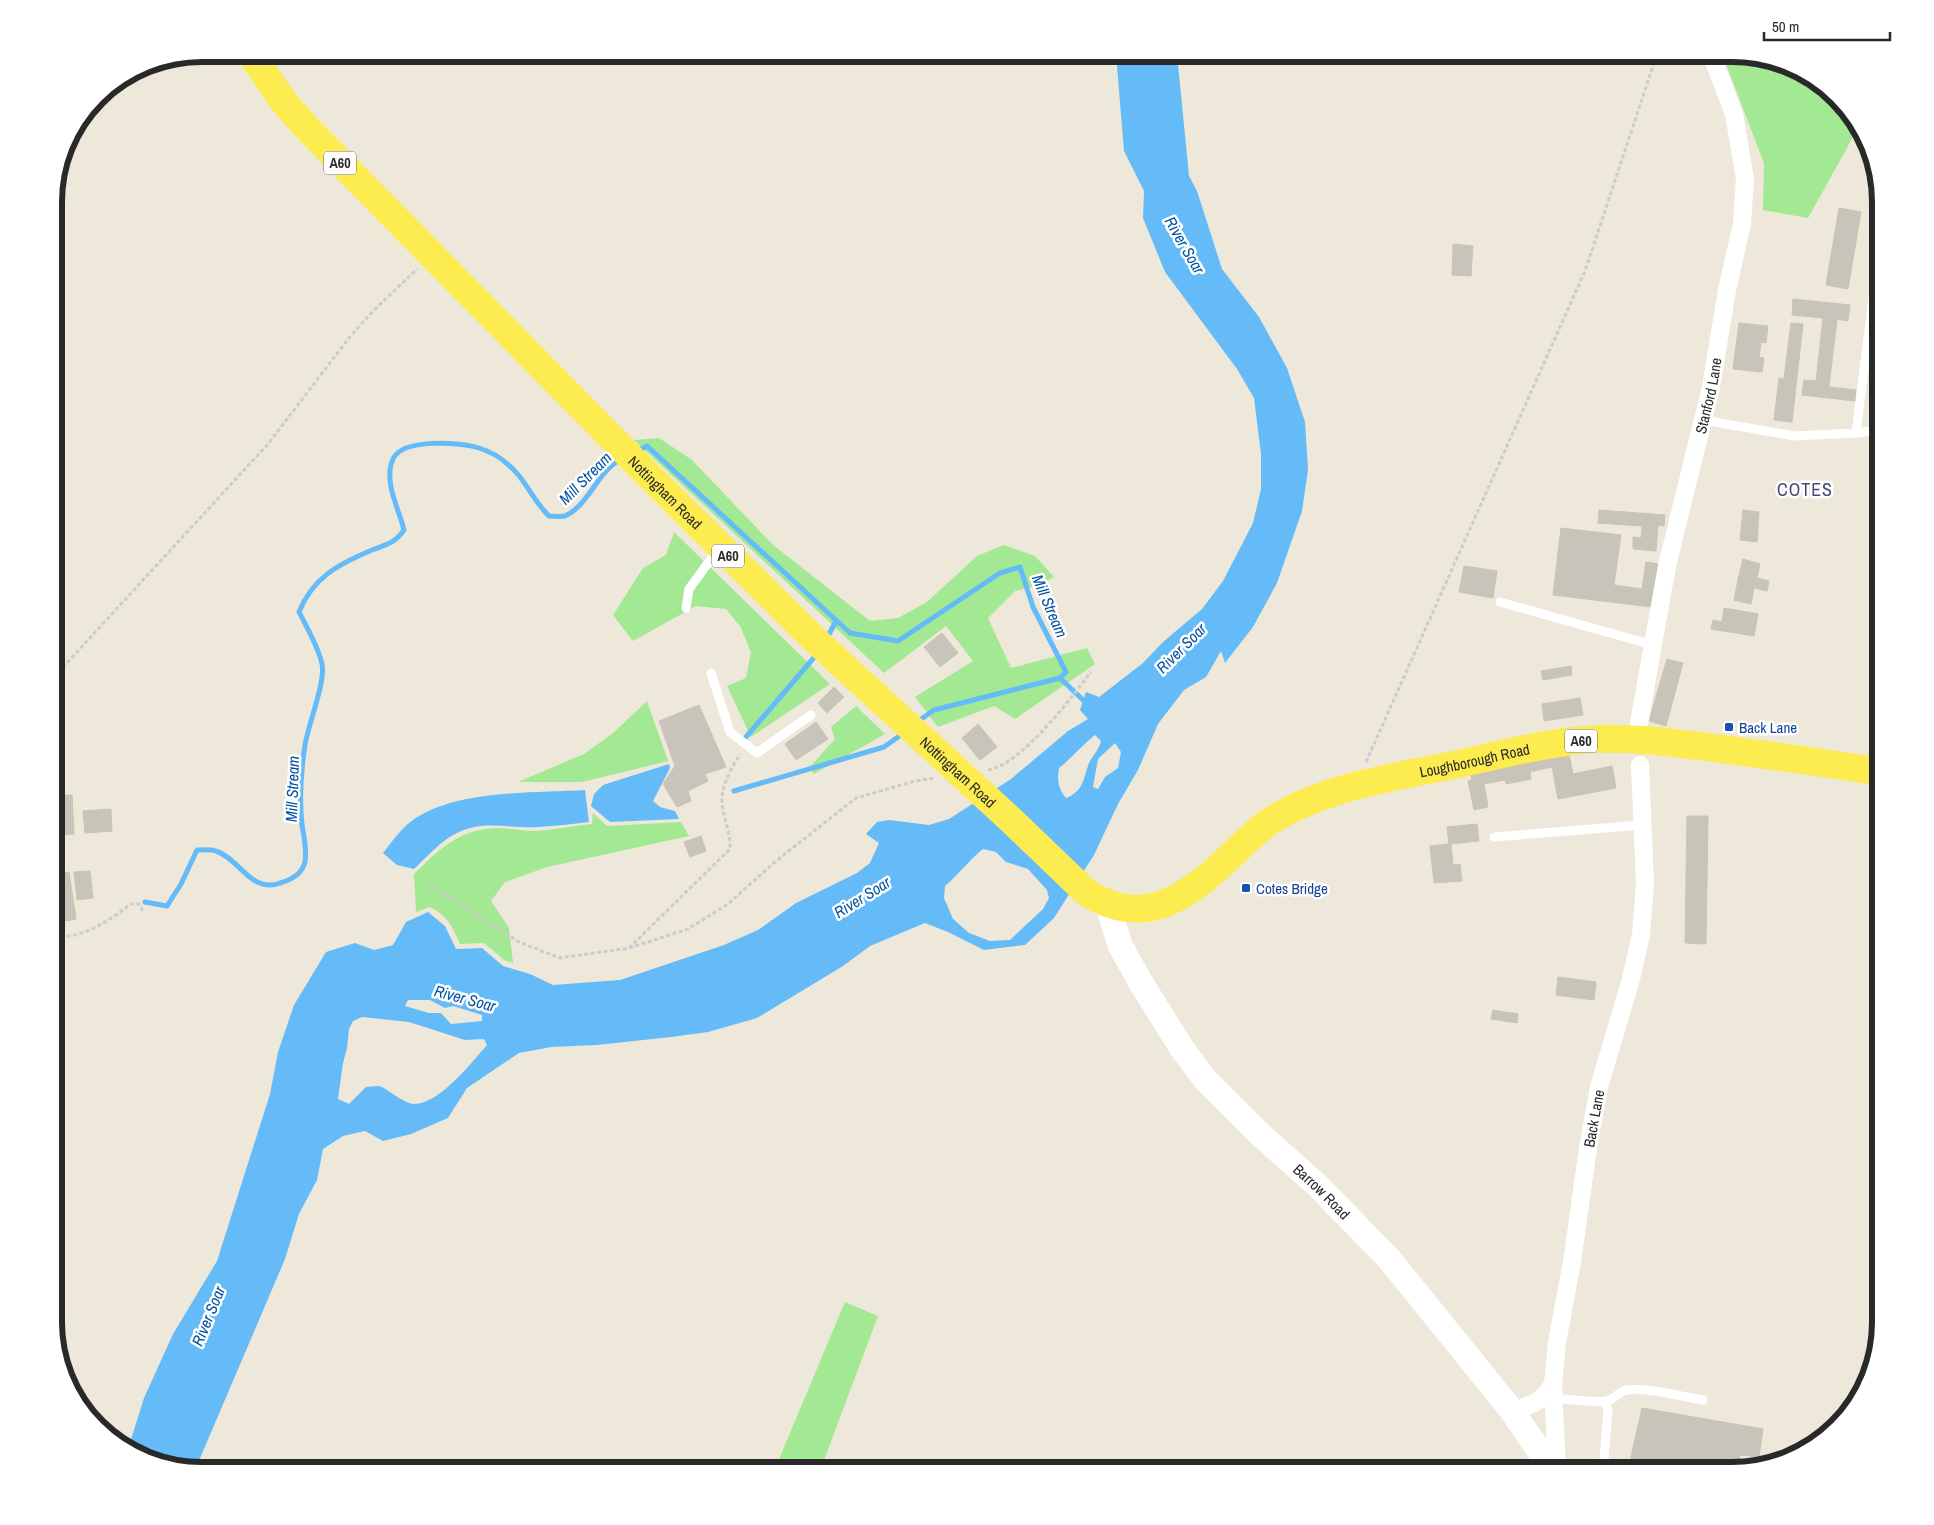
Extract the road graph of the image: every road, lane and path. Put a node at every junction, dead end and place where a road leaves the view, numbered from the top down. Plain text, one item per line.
1 (257, 63) edge
2 (1654, 63) edge
3 (1715, 63) edge
4 (432, 255) junction
5 (1872, 324) edge
6 (1703, 420) junction
7 (1872, 431) edge
8 (1856, 433) junction
9 (720, 548) junction
10 (1500, 602) dead end
11 (686, 608) dead end
12 (1652, 645) junction
13 (63, 667) edge
14 (1091, 672) dead end
15 (712, 674) dead end
16 (811, 715) dead end
17 (746, 745) junction
18 (1638, 753) junction
19 (933, 755) junction
20 (984, 770) dead end
21 (1872, 771) edge
22 (1354, 787) junction
23 (1642, 825) junction
24 (1494, 836) dead end
25 (430, 884) dead end
26 (1097, 898) junction
27 (144, 913) dead end
28 (63, 936) edge
29 (629, 948) junction
30 (1553, 1391) junction
31 (1703, 1400) dead end
32 (1605, 1401) junction
33 (1512, 1411) junction
34 (1549, 1462) edge
35 (1555, 1462) edge
36 (1604, 1462) edge

1 - 4 main road, Nottingham Road / A60
2 - 22 path
3 - 6 street, Stanford Lane
4 - 9 main road, Nottingham Road / A60
4 - 13 path
5 - 8 lane
6 - 8 lane
6 - 12 street, Stanford Lane
7 - 8 lane
9 - 11 lane
9 - 19 main road, Nottingham Road / A60
10 - 12 lane
12 - 18 street, Stanford Lane
14 - 20 path
15 - 17 lane
16 - 17 lane
17 - 29 path
18 - 21 main road, Loughborough Road / A60
18 - 22 main road, Loughborough Road / A60
18 - 23 street, Back Lane
19 - 26 main road, Nottingham Road / A60
19 - 29 path
22 - 26 main road, Loughborough Road / A60
23 - 24 lane
23 - 30 street, Back Lane
25 - 29 path
26 - 33 main road, Barrow Road
27 - 28 path
30 - 32 lane
30 - 33 street
30 - 35 street, Back Lane
31 - 32 lane
32 - 36 lane
33 - 34 main road, Barrow Road

